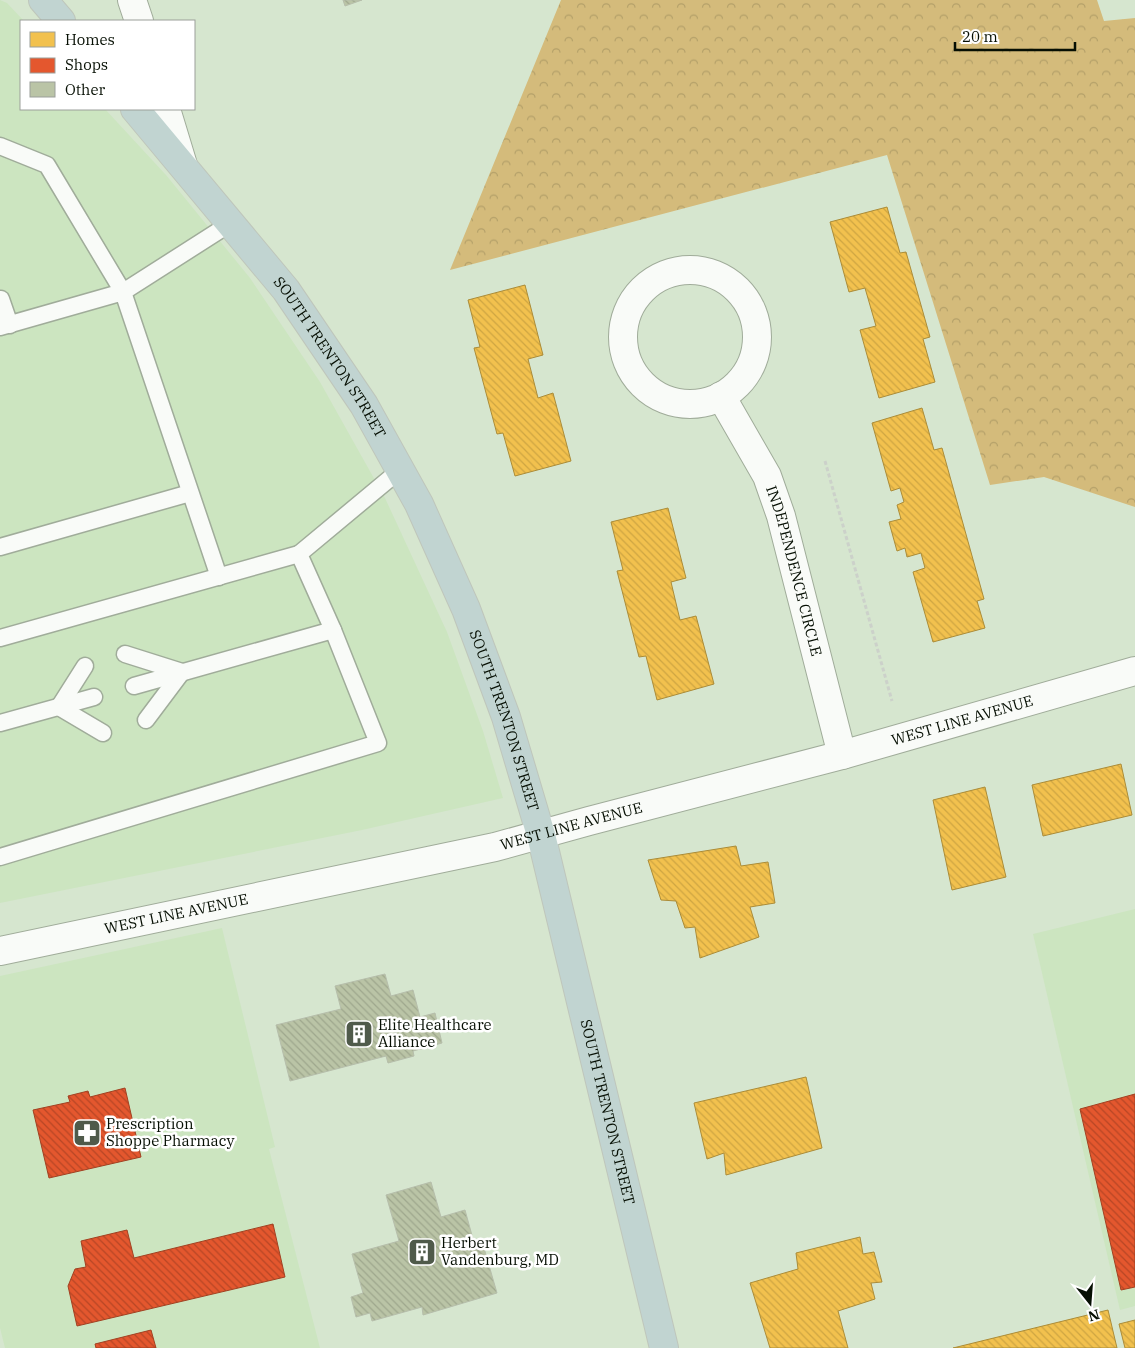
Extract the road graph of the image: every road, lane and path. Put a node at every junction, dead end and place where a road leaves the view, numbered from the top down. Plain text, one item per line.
1 (43, 0) edge
2 (132, 0) edge
3 (60, 20) edge
4 (139, 20) edge
5 (137, 110) edge
6 (166, 110) edge
7 (0, 146) edge
8 (183, 165) junction
9 (231, 223) junction
10 (122, 292) junction
11 (1, 299) edge
12 (5, 326) edge
13 (721, 396) junction
14 (825, 461) dead end
15 (400, 470) junction
16 (190, 493) junction
17 (0, 548) edge
18 (299, 554) junction
19 (219, 577) junction
20 (332, 630) junction
21 (0, 638) edge
22 (125, 654) dead end
23 (85, 666) dead end
24 (1135, 671) edge
25 (182, 672) junction
26 (134, 686) dead end
27 (94, 697) dead end
28 (892, 701) dead end
29 (59, 707) junction
30 (146, 720) dead end
31 (0, 723) edge
32 (102, 733) dead end
33 (842, 755) junction
34 (541, 835) junction
35 (0, 857) edge
36 (0, 951) edge
37 (664, 1348) edge

1 - 3 highway
2 - 4 street
5 - 8 highway, SOUTH TRENTON STREET
6 - 8 street, SOUTH TRENTON STREET
7 - 10 lane
8 - 9 highway, SOUTH TRENTON STREET
9 - 10 lane
9 - 15 highway, SOUTH TRENTON STREET
10 - 12 lane
10 - 16 lane
11 - 12 lane
13 - 13 street
13 - 33 street, INDEPENDENCE CIRCLE
14 - 28 path
15 - 18 lane
15 - 34 highway, SOUTH TRENTON STREET
16 - 17 lane
16 - 19 lane
18 - 19 lane
18 - 20 lane
19 - 21 lane
20 - 25 lane
20 - 35 lane
22 - 25 lane
23 - 29 lane
24 - 33 street, WEST LINE AVENUE
25 - 26 lane
25 - 30 lane
27 - 29 lane
29 - 31 lane
29 - 32 lane
33 - 34 street, WEST LINE AVENUE
34 - 36 street, WEST LINE AVENUE
34 - 37 highway, SOUTH TRENTON STREET

